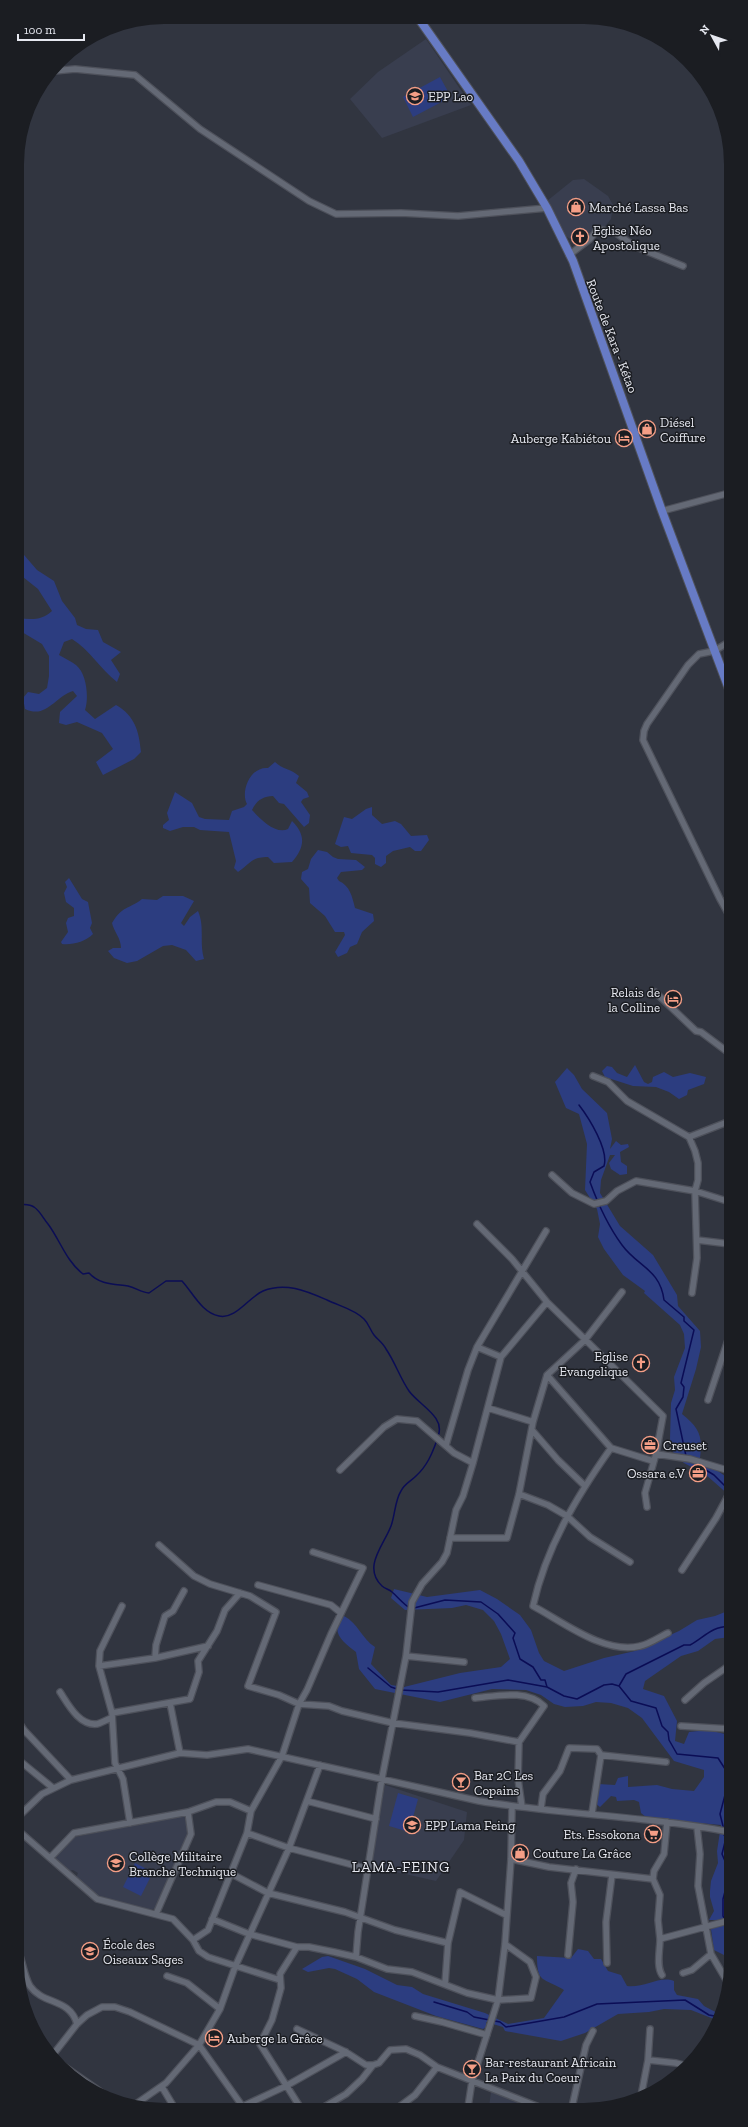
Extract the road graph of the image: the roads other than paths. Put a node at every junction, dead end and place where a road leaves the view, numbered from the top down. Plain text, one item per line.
1 (422, 24) edge
2 (61, 70) edge
3 (547, 208) junction
4 (569, 255) junction
5 (683, 266) dead end
6 (724, 494) edge
7 (662, 511) junction
8 (724, 645) edge
9 (714, 651) junction
10 (724, 676) edge
11 (724, 906) edge
12 (655, 992) dead end
13 (724, 1050) edge
14 (593, 1076) dead end
15 (724, 1123) edge
16 (689, 1137) junction
17 (552, 1175) dead end
18 (695, 1191) junction
19 (724, 1200) edge
20 (477, 1224) dead end
21 (546, 1231) dead end
22 (697, 1240) junction
23 (724, 1243) edge
24 (522, 1271) junction
25 (622, 1292) dead end
26 (692, 1293) dead end
27 (547, 1302) junction
28 (585, 1340) junction
29 (477, 1347) junction
30 (724, 1352) edge
31 (501, 1358) junction
32 (547, 1375) junction
33 (708, 1400) dead end
34 (488, 1408) junction
35 (533, 1422) junction
36 (532, 1430) junction
37 (446, 1445) junction
38 (611, 1448) junction
39 (656, 1454) junction
40 (653, 1461) junction
41 (473, 1463) junction
42 (724, 1469) edge
43 (340, 1470) dead end
44 (585, 1486) junction
45 (519, 1494) junction
46 (724, 1503) edge
47 (648, 1506) dead end
48 (567, 1516) junction
49 (450, 1538) junction
50 (159, 1545) dead end
51 (313, 1552) dead end
52 (630, 1562) dead end
53 (682, 1570) dead end
54 (258, 1585) dead end
55 (184, 1591) dead end
56 (240, 1593) junction
57 (122, 1606) dead end
58 (341, 1613) junction
59 (668, 1633) dead end
60 (208, 1646) junction
61 (406, 1656) junction
62 (155, 1658) junction
63 (464, 1662) dead end
64 (99, 1666) junction
65 (724, 1669) edge
66 (60, 1692) dead end
67 (475, 1698) dead end
68 (685, 1700) dead end
69 (170, 1703) junction
70 (299, 1704) junction
71 (112, 1715) junction
72 (393, 1723) junction
73 (681, 1726) dead end
74 (724, 1729) edge
75 (24, 1730) edge
76 (519, 1742) junction
77 (180, 1753) junction
78 (601, 1755) junction
79 (282, 1756) junction
80 (666, 1762) dead end
81 (24, 1763) edge
82 (320, 1766) junction
83 (118, 1770) junction
84 (382, 1778) junction
85 (71, 1780) junction
86 (53, 1788) junction
87 (307, 1801) junction
88 (512, 1806) junction
89 (522, 1807) junction
90 (540, 1808) junction
91 (24, 1811) edge
92 (251, 1811) junction
93 (188, 1812) junction
94 (592, 1813) junction
95 (376, 1819) junction
96 (667, 1822) junction
97 (130, 1823) junction
98 (697, 1827) junction
99 (724, 1831) edge
100 (248, 1833) junction
101 (24, 1835) edge
102 (289, 1848) junction
103 (50, 1858) junction
104 (511, 1859) junction
105 (368, 1869) junction
106 (576, 1869) junction
107 (230, 1873) junction
108 (612, 1875) junction
109 (653, 1879) junction
110 (268, 1893) junction
111 (156, 1914) junction
112 (506, 1915) junction
113 (212, 1919) junction
114 (360, 1919) junction
115 (724, 1921) edge
116 (705, 1926) junction
117 (249, 1934) junction
118 (660, 1939) junction
119 (193, 1940) junction
120 (448, 1943) junction
121 (505, 1944) junction
122 (297, 1947) junction
123 (711, 1954) junction
124 (568, 1955) dead end
125 (356, 1957) junction
126 (607, 1963) dead end
127 (235, 1967) junction
128 (24, 1969) edge
129 (683, 1973) dead end
130 (662, 1975) dead end
131 (723, 1975) edge
132 (167, 1976) dead end
133 (280, 1980) junction
134 (445, 1984) junction
135 (498, 2000) junction
136 (220, 2009) junction
137 (415, 2016) dead end
138 (77, 2024) junction
139 (297, 2029) dead end
140 (650, 2029) dead end
141 (593, 2031) dead end
142 (488, 2035) junction
143 (199, 2045) junction
144 (56, 2051) edge
145 (346, 2052) junction
146 (648, 2060) junction
147 (680, 2064) edge
148 (373, 2065) junction
149 (437, 2068) junction
150 (472, 2081) junction
151 (286, 2086) junction
152 (162, 2087) junction
153 (642, 2090) edge
154 (141, 2101) edge
155 (172, 2103) edge
156 (239, 2103) edge
157 (250, 2103) edge
158 (297, 2103) edge
159 (331, 2103) edge
160 (404, 2103) edge
161 (469, 2103) edge
162 (529, 2103) edge
163 (573, 2103) edge

1 - 3 main road, Route de Kara - Kétao
2 - 3 street
3 - 4 main road, Route de Kara - Kétao
4 - 5 street
4 - 7 main road, Route de Kara - Kétao
6 - 7 street
7 - 9 main road, Route de Kara - Kétao
8 - 9 street
9 - 10 main road, Route de Kara - Kétao
9 - 11 street
12 - 13 street
14 - 16 street
15 - 16 street
16 - 18 street
17 - 18 street
18 - 19 street
18 - 22 street
20 - 24 street
21 - 24 street
22 - 23 street
22 - 26 street
24 - 27 street
24 - 29 street
25 - 28 street
27 - 28 street
27 - 31 street
28 - 32 street
28 - 39 street
29 - 31 street
29 - 37 street
30 - 33 street
31 - 34 street
32 - 35 street
32 - 38 street
34 - 35 street
34 - 41 street
35 - 36 street
36 - 44 street
36 - 45 street
37 - 41 street
37 - 43 street
38 - 40 street
38 - 44 street
39 - 40 street
39 - 42 street
40 - 47 street
41 - 49 street
44 - 48 street
45 - 48 street
45 - 49 street
46 - 53 street
48 - 52 street
48 - 59 street
49 - 61 street
50 - 56 street
51 - 58 street
54 - 58 street
55 - 62 street
56 - 60 street
56 - 70 street
57 - 64 street
58 - 70 street
60 - 62 street
60 - 69 street
61 - 63 street
61 - 72 street
62 - 64 street
64 - 71 street
65 - 68 street
66 - 71 street
67 - 76 street
69 - 71 street
69 - 77 street
70 - 72 street
70 - 79 street
71 - 83 street
72 - 76 street
72 - 84 street
73 - 74 street
75 - 85 street
76 - 89 street
77 - 79 street
77 - 83 street
78 - 80 street
78 - 90 street
78 - 94 street
79 - 82 street
79 - 92 street
81 - 86 street
82 - 84 street
82 - 87 street
83 - 85 street
83 - 97 street
84 - 88 street
84 - 95 street
85 - 86 street
86 - 91 street
87 - 95 street
87 - 102 street
88 - 89 street
88 - 104 street
89 - 90 street
90 - 94 street
92 - 93 street
92 - 100 street
93 - 97 street
93 - 111 street
94 - 96 street
95 - 105 street
96 - 98 street
96 - 109 street
97 - 103 street
98 - 99 street
98 - 116 street
100 - 102 street
100 - 107 street
101 - 103 street
102 - 105 street
102 - 110 street
103 - 111 street
104 - 106 street
104 - 112 street
105 - 114 street
106 - 108 street
106 - 124 street
107 - 110 street
107 - 113 street
108 - 109 street
108 - 126 street
109 - 118 street
110 - 114 street
110 - 117 street
111 - 119 street
112 - 120 street
112 - 121 street
113 - 117 street
113 - 119 street
114 - 120 street
114 - 125 street
115 - 116 street
116 - 118 street
116 - 123 street
117 - 122 street
117 - 127 street
118 - 130 street
119 - 127 street
120 - 134 street
121 - 135 street
121 - 135 street
122 - 125 street
122 - 133 street
123 - 129 street
123 - 131 street
125 - 134 street
127 - 133 street
127 - 136 street
128 - 138 street
132 - 136 street
133 - 151 street
134 - 135 street
135 - 142 street
136 - 143 street
137 - 142 street
138 - 143 street
138 - 144 street
139 - 145 street
140 - 146 street
141 - 163 street
142 - 150 street
143 - 152 street
143 - 156 street
145 - 148 street
145 - 151 street
146 - 147 street
146 - 153 street
148 - 149 street
148 - 159 street
149 - 150 street
149 - 160 street
150 - 161 street
150 - 162 street
151 - 157 street
151 - 158 street
152 - 154 street
152 - 155 street

